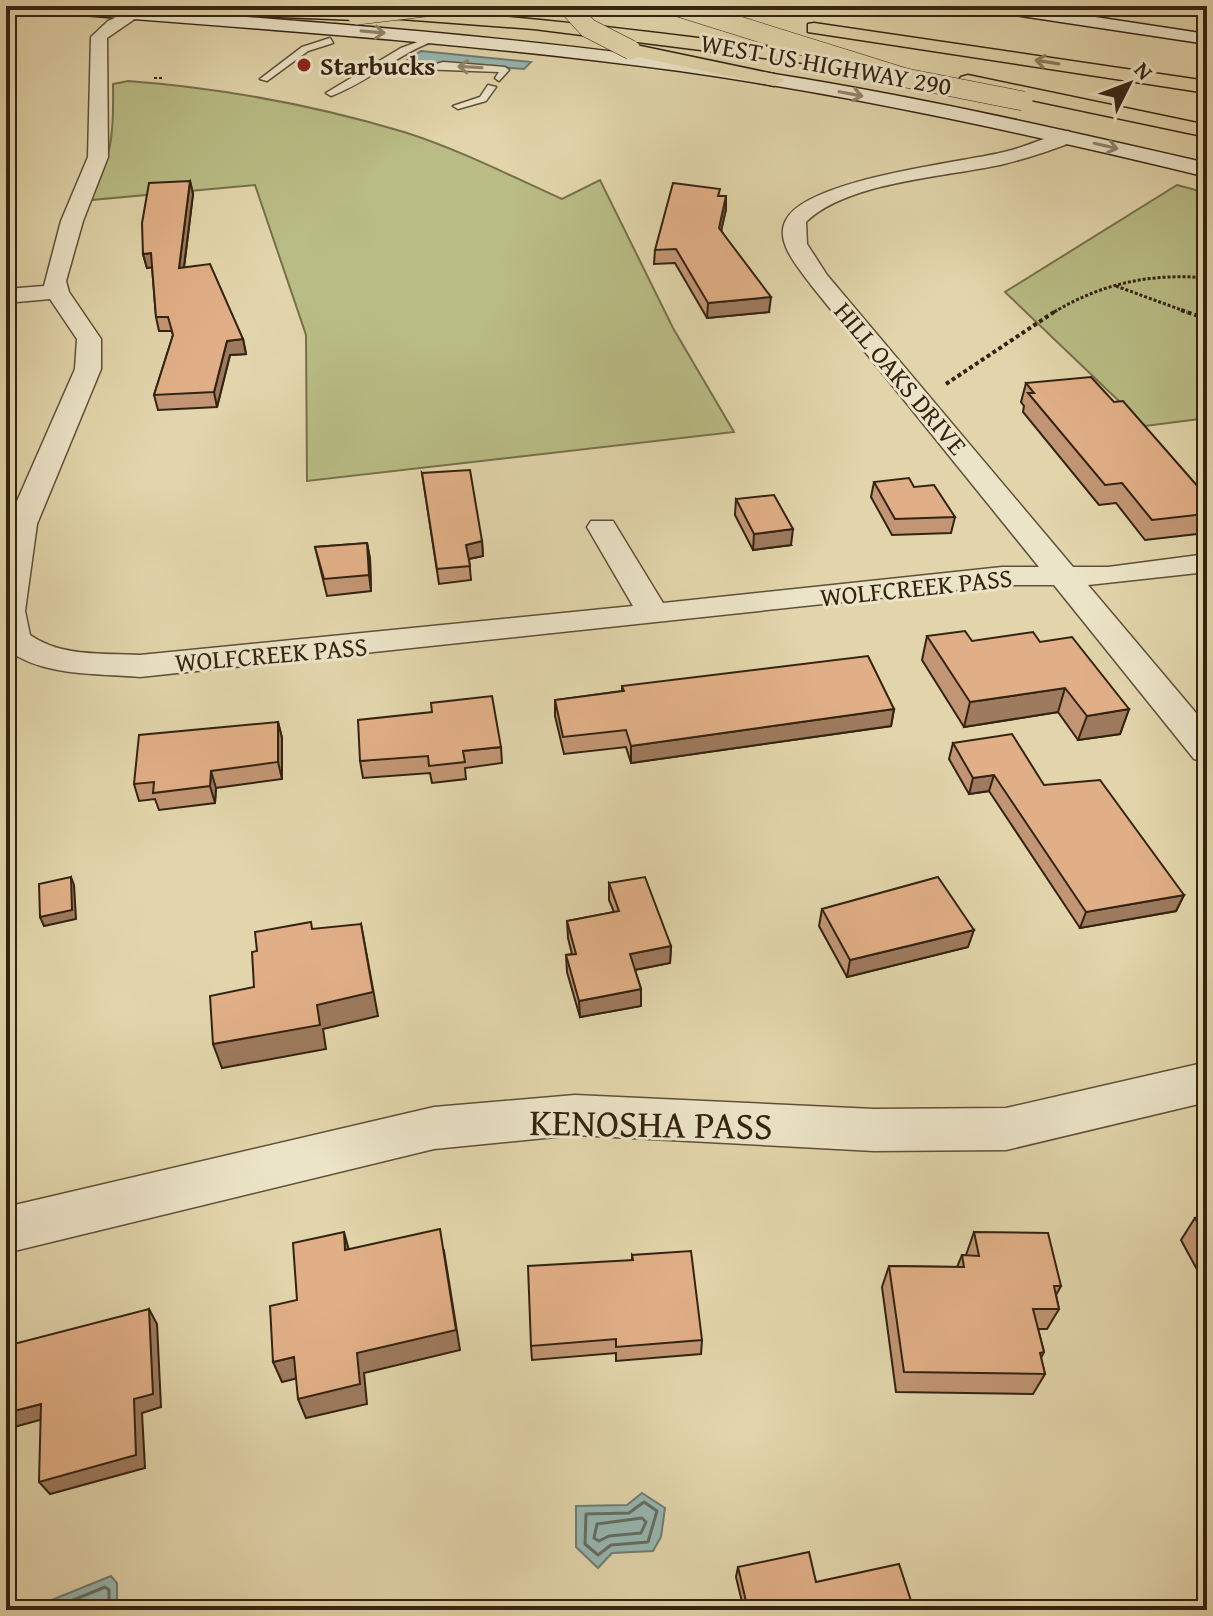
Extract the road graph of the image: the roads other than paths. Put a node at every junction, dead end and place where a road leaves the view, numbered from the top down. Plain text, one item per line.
1 (30, 6) edge
2 (294, 6) edge
3 (433, 6) edge
4 (568, 6) edge
5 (988, 6) edge
6 (668, 9) edge
7 (132, 10) edge
8 (434, 38) junction
9 (1207, 39) edge
10 (330, 41) dead end
11 (629, 42) junction
12 (1046, 43) dead end
13 (424, 69) dead end
14 (1207, 77) edge
15 (499, 78) dead end
16 (264, 79) dead end
17 (774, 80) junction
18 (491, 87) dead end
19 (1207, 87) edge
20 (331, 93) dead end
21 (458, 106) dead end
22 (1207, 134) edge
23 (1068, 137) junction
24 (1207, 147) edge
25 (1207, 170) edge
26 (57, 292) junction
27 (6, 296) edge
28 (602, 527) dead end
29 (1207, 563) edge
30 (1062, 577) junction
31 (654, 615) junction
32 (1207, 750) edge
33 (1207, 1082) edge
34 (6, 1230) edge

1 - 7 main road
2 - 11 main road, WEST US HIGHWAY 290
3 - 7 main road, bridge
4 - 11 main road, bridge
5 - 9 main road
19 -> 6 main road, WEST US HIGHWAY 290
6 - 22 main road, bridge
7 -> 8 main road, WEST US HIGHWAY 290
7 - 26 street
8 - 17 main road, WEST US HIGHWAY 290
8 - 20 lane
10 - 16 lane
11 - 17 main road
11 - 22 main road, WEST US HIGHWAY 290
11 - 24 main road
12 - 14 main road
15 -> 13 lane
17 -> 23 main road, WEST US HIGHWAY 290
18 - 21 lane
23 -> 25 main road, WEST US HIGHWAY 290
23 - 30 street, HILL OAKS DRIVE
26 - 27 street
26 - 31 street, WOLFCREEK PASS
28 - 31 street
29 - 30 street, WOLFCREEK PASS
30 - 31 street, WOLFCREEK PASS
30 - 32 street, HILL OAKS DRIVE
33 - 34 street, KENOSHA PASS

